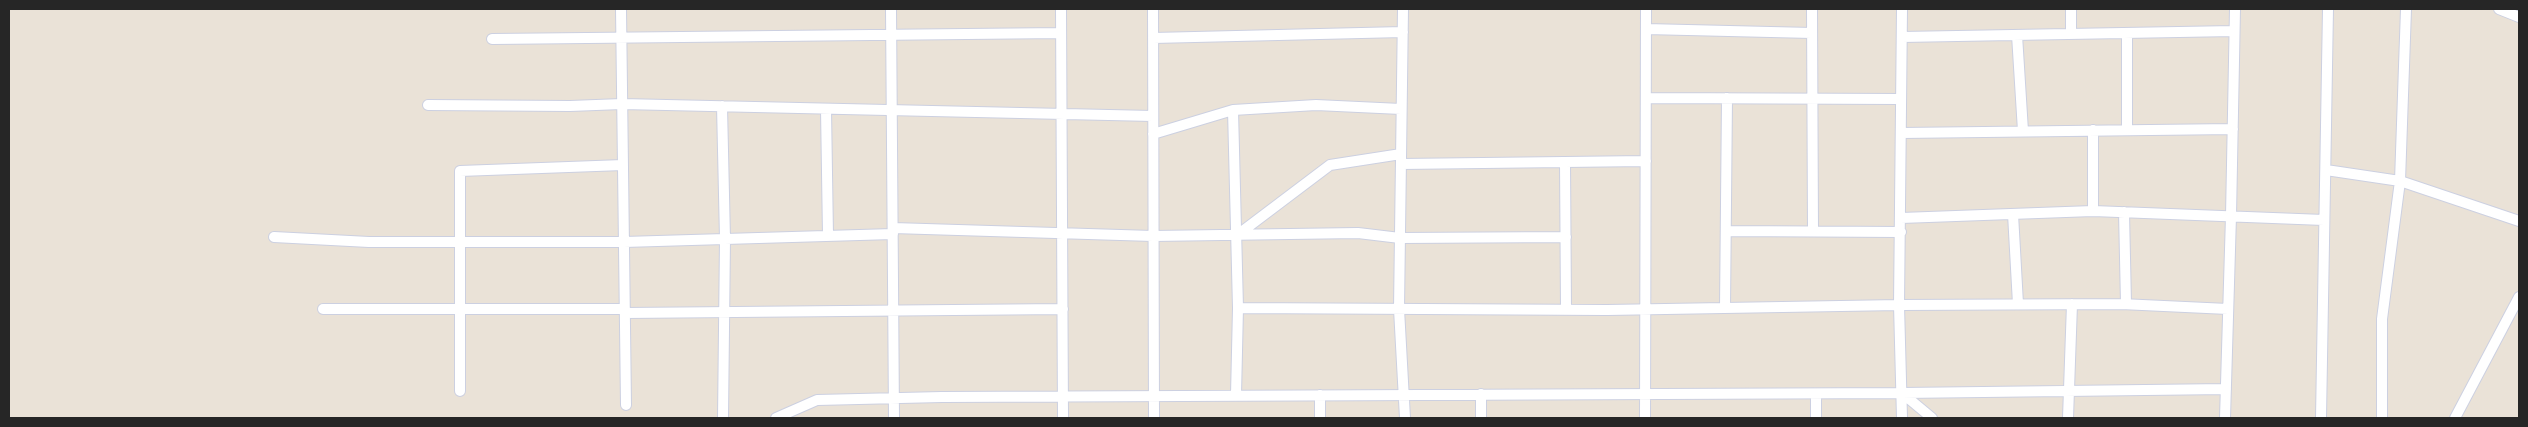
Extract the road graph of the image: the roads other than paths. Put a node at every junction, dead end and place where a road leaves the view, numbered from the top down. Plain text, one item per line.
1 (621, 9) edge
2 (891, 9) edge
3 (1061, 9) edge
4 (1153, 9) edge
5 (1403, 9) edge
6 (1646, 9) edge
7 (1812, 9) edge
8 (1902, 9) edge
9 (2070, 9) edge
10 (2234, 9) edge
11 (2328, 9) edge
12 (2406, 9) edge
13 (2499, 9) edge
14 (2519, 17) edge
15 (1646, 29) junction
16 (2234, 31) junction
17 (1402, 32) junction
18 (1061, 33) junction
19 (1812, 33) junction
20 (2127, 33) junction
21 (2071, 34) junction
22 (891, 35) junction
23 (2017, 35) junction
24 (1902, 37) junction
25 (1153, 38) junction
26 (492, 39) dead end
27 (621, 39) junction
28 (1646, 98) junction
29 (1727, 98) junction
30 (1812, 98) junction
31 (1902, 99) junction
32 (622, 104) junction
33 (428, 105) dead end
34 (722, 106) junction
35 (826, 109) junction
36 (1401, 109) junction
37 (1233, 110) junction
38 (892, 111) junction
39 (1062, 114) junction
40 (1153, 116) junction
41 (2233, 129) junction
42 (2093, 130) junction
43 (2127, 130) junction
44 (2023, 131) junction
45 (1901, 132) junction
46 (1153, 134) junction
47 (1401, 159) junction
48 (1646, 161) junction
49 (1565, 162) junction
50 (623, 165) junction
51 (2326, 170) junction
52 (2400, 181) junction
53 (2094, 211) junction
54 (2124, 212) junction
55 (2013, 214) junction
56 (2232, 216) junction
57 (1901, 218) junction
58 (2324, 220) junction
59 (2519, 221) edge
60 (893, 231) junction
61 (1726, 231) junction
62 (1813, 231) junction
63 (1901, 232) junction
64 (1063, 233) junction
65 (828, 236) junction
66 (1153, 236) junction
67 (1236, 236) junction
68 (274, 237) dead end
69 (1566, 237) junction
70 (1400, 238) junction
71 (725, 239) junction
72 (460, 242) junction
73 (624, 242) junction
74 (2519, 297) edge
75 (2018, 304) junction
76 (2072, 304) junction
77 (2126, 304) junction
78 (1900, 305) junction
79 (1238, 308) junction
80 (1725, 308) junction
81 (323, 309) dead end
82 (460, 309) junction
83 (1063, 309) junction
84 (1399, 309) junction
85 (2228, 309) junction
86 (1566, 310) junction
87 (1645, 310) junction
88 (625, 311) junction
89 (893, 311) junction
90 (724, 312) junction
91 (2226, 389) junction
92 (460, 391) dead end
93 (2069, 391) junction
94 (1902, 393) junction
95 (1405, 394) junction
96 (1481, 394) junction
97 (1645, 394) junction
98 (1816, 394) junction
99 (1154, 395) junction
100 (1236, 395) junction
101 (1320, 395) junction
102 (1064, 396) junction
103 (894, 398) junction
104 (626, 405) dead end
105 (723, 418) edge
106 (776, 418) edge
107 (894, 418) edge
108 (1063, 418) edge
109 (1154, 418) edge
110 (1320, 418) edge
111 (1405, 418) edge
112 (1481, 418) edge
113 (1645, 418) edge
114 (1816, 418) edge
115 (1902, 418) edge
116 (1932, 418) edge
117 (2068, 418) edge
118 (2225, 418) edge
119 (2321, 418) edge
120 (2382, 418) edge
121 (2455, 418) edge

1 - 27 street
2 - 22 street
3 - 18 street
4 - 25 street
5 - 17 street
6 - 15 street
7 - 19 street
8 - 24 street
9 - 21 street
10 - 16 street
11 - 51 street
12 - 52 street
13 - 14 street
15 - 19 street
15 - 28 street
16 - 20 street
16 - 41 street
17 - 25 street
17 - 36 street
18 - 22 street
18 - 39 street
19 - 30 street
20 - 21 street
20 - 43 street
21 - 23 street
22 - 27 street
22 - 38 street
23 - 24 street
23 - 44 street
24 - 31 street
25 - 40 street
26 - 27 street
27 - 32 street
28 - 29 street
28 - 48 street
29 - 30 street
29 - 61 street
30 - 31 street
30 - 62 street
31 - 45 street
32 - 33 street
32 - 34 street
32 - 50 street
34 - 35 street
34 - 71 street
35 - 38 street
35 - 65 street
36 - 37 street
36 - 47 street
37 - 46 street
37 - 67 street
38 - 39 street
38 - 60 street
39 - 40 street
39 - 64 street
40 - 46 street
41 - 43 street
41 - 56 street
42 - 43 street
42 - 44 street
42 - 53 street
44 - 45 street
45 - 57 street
46 - 66 street
47 - 49 street
47 - 67 street
47 - 70 street
48 - 49 street
48 - 87 street
49 - 69 street
50 - 72 street
50 - 73 street
51 - 52 street
51 - 58 street
52 - 59 street
52 - 120 street
53 - 54 street
53 - 55 street
54 - 56 street
54 - 77 street
55 - 57 street
55 - 75 street
56 - 58 street
56 - 85 street
57 - 63 street
58 - 119 street
60 - 64 street
60 - 65 street
60 - 89 street
61 - 62 street
61 - 80 street
62 - 63 street
63 - 78 street
64 - 66 street
64 - 83 street
65 - 71 street
66 - 67 street
66 - 99 street
67 - 70 street
67 - 79 street
68 - 72 street
69 - 70 street
69 - 86 street
70 - 84 street
71 - 73 street
71 - 90 street
72 - 73 street
72 - 82 street
73 - 88 street
74 - 121 street
75 - 76 street
75 - 78 street
76 - 77 street
76 - 93 street
77 - 85 street
78 - 80 street
78 - 94 street
79 - 84 street
79 - 100 street
80 - 87 street
81 - 82 street
82 - 88 street
82 - 92 street
83 - 89 street
83 - 102 street
84 - 86 street
84 - 95 street
85 - 91 street
86 - 87 street
87 - 97 street
88 - 90 street
88 - 104 street
89 - 90 street
89 - 103 street
90 - 105 street
91 - 93 street
91 - 118 street
93 - 94 street
93 - 117 street
94 - 98 street
94 - 115 street
94 - 116 street
95 - 96 street
95 - 101 street
95 - 111 street
96 - 97 street
96 - 112 street
97 - 98 street
97 - 113 street
98 - 114 street
99 - 100 street
99 - 102 street
99 - 109 street
100 - 101 street
101 - 110 street
102 - 103 street
102 - 108 street
103 - 106 street
103 - 107 street

